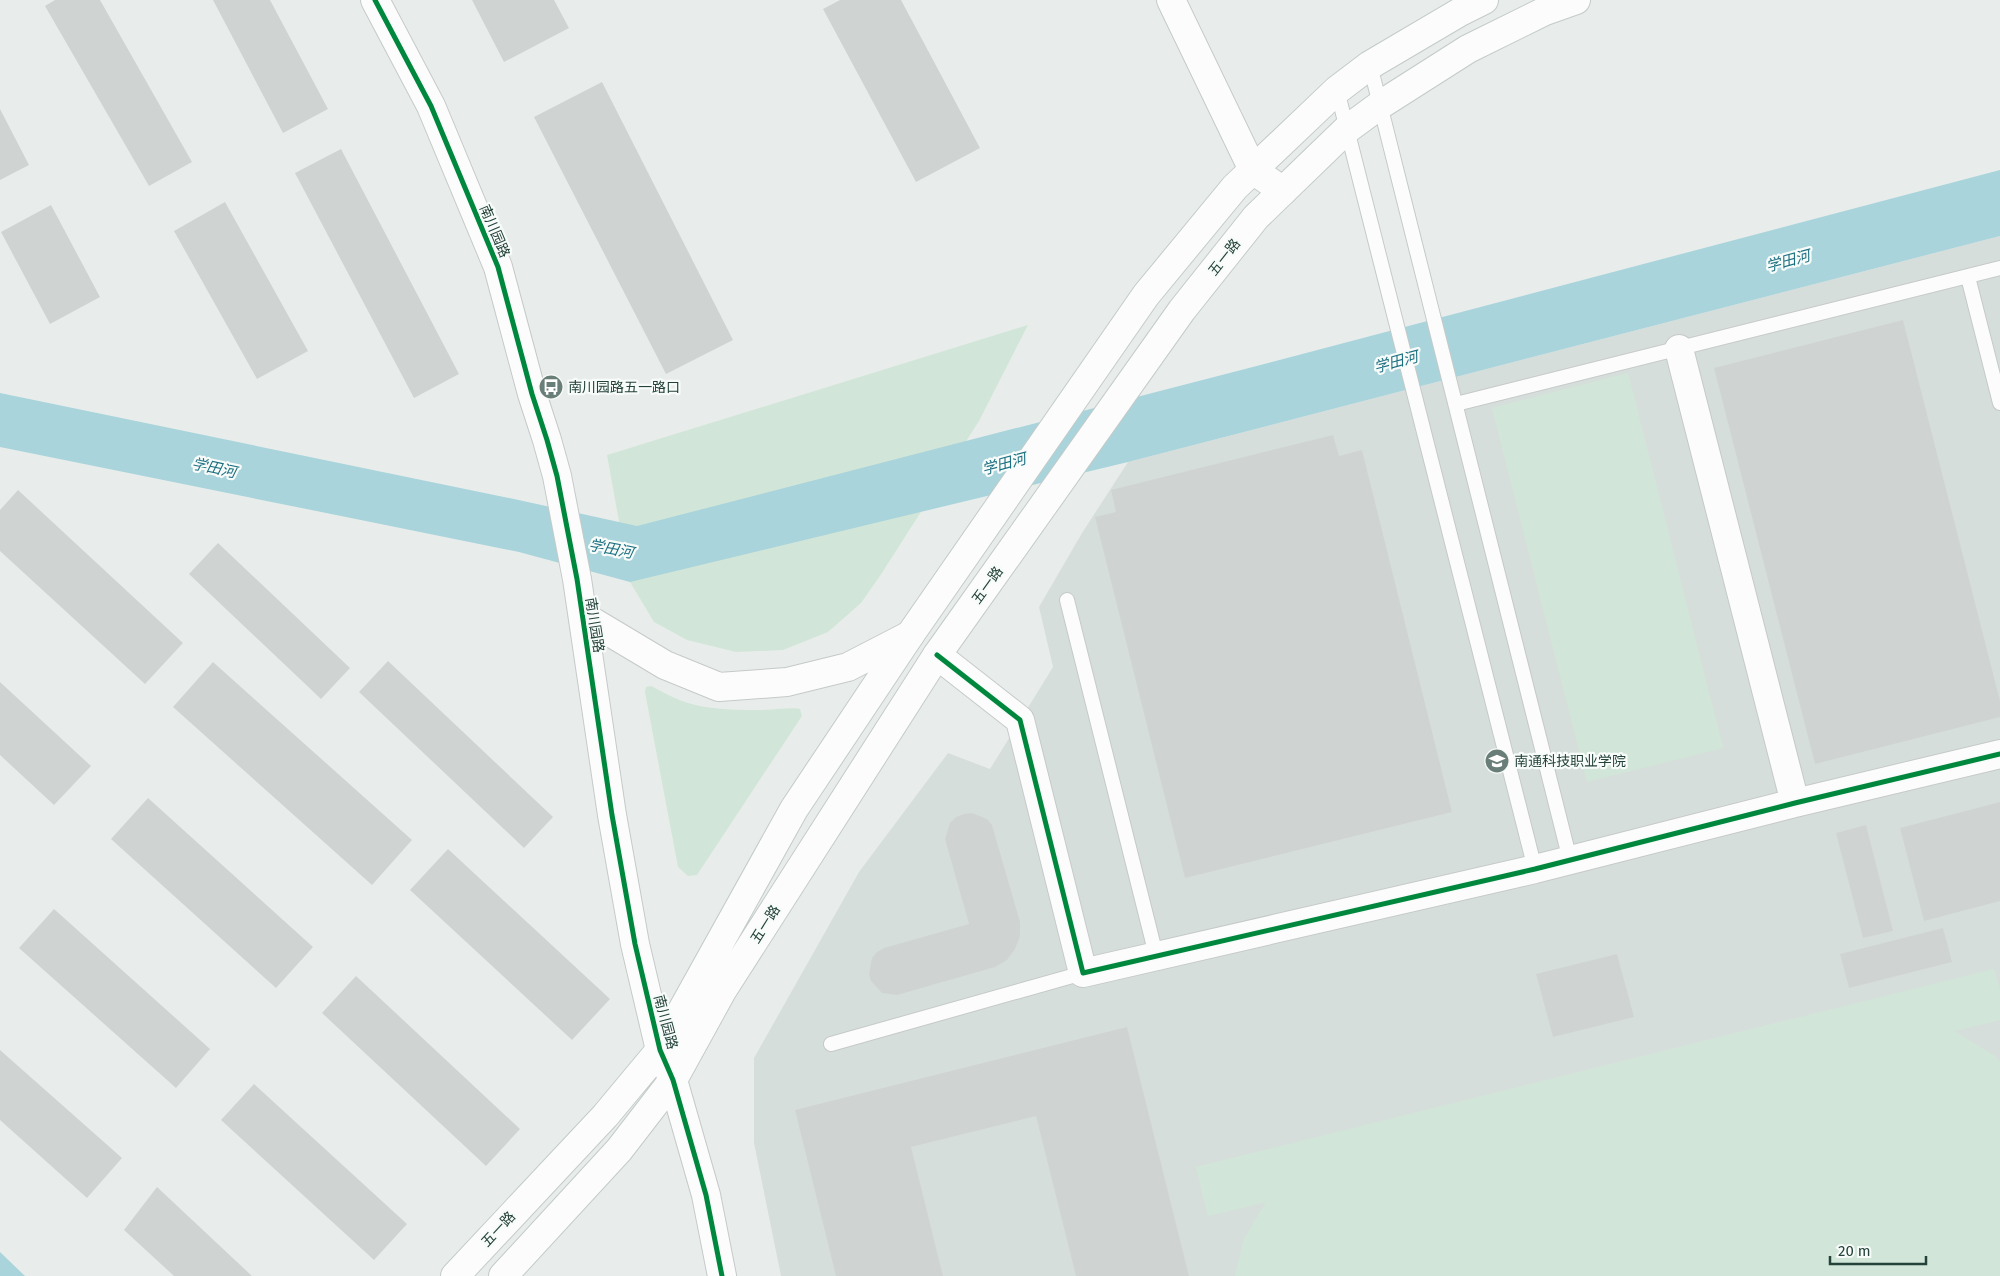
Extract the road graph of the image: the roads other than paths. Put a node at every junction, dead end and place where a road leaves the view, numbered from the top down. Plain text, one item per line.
1 (375, 0) edge
2 (1171, 0) edge
3 (1484, 0) edge
4 (1576, 0) edge
5 (1370, 64) junction
6 (1337, 90) junction
7 (1380, 105) junction
8 (1346, 130) junction
9 (1253, 170) junction
10 (1283, 191) junction
11 (2000, 268) edge
12 (1968, 277) junction
13 (1679, 350) junction
14 (2000, 403) edge
15 (1456, 404) junction
16 (1067, 600) dead end
17 (583, 616) junction
18 (910, 635) junction
19 (937, 655) junction
20 (2000, 754) edge
21 (1795, 803) junction
22 (1570, 860) junction
23 (1535, 869) junction
24 (1156, 955) junction
25 (1083, 972) junction
26 (831, 1044) dead end
27 (660, 1050) junction
28 (672, 1080) junction
29 (455, 1276) edge
30 (503, 1276) edge
31 (722, 1276) edge

1 - 17 street, 南川园路
2 - 9 street
3 - 5 street, 五一路
4 - 7 street, 五一路
5 - 6 street, 五一路
5 - 7 lane
6 - 8 lane
6 - 9 street, 五一路
7 - 8 street, 五一路
7 - 15 lane
8 - 10 street, 五一路
8 - 23 lane
9 - 10 street
9 - 18 street, 五一路
10 - 19 street, 五一路
11 - 12 lane
12 - 13 lane
12 - 14 lane
13 - 15 lane
13 - 21 street
15 - 22 lane
16 - 24 lane
17 - 18 street
17 - 27 street, 南川园路
18 - 27 street, 五一路
19 - 25 street
19 - 28 street, 五一路
20 - 21 street
21 - 22 street
22 - 23 street
23 - 24 street
24 - 25 street
25 - 26 lane
27 - 28 street, 南川园路
27 - 29 street, 五一路
28 - 30 street, 五一路
28 - 31 street, 南川园路

